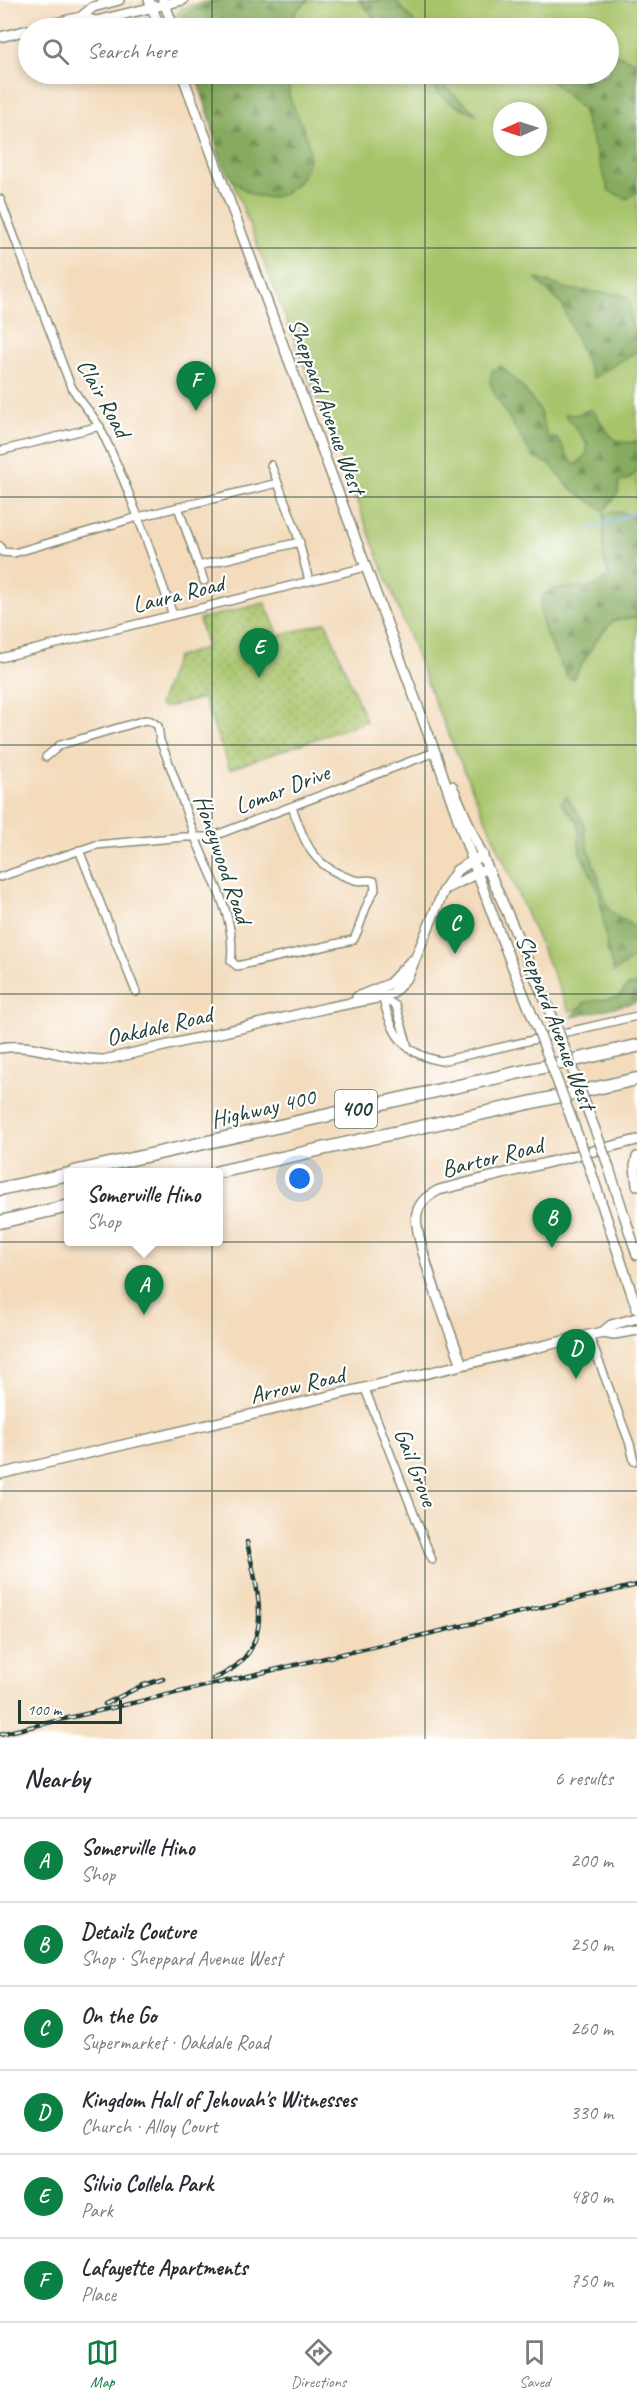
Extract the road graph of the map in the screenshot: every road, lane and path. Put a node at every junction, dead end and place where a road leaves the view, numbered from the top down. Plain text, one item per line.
1 (119, 0) edge
2 (183, 0) edge
3 (164, 3) edge
4 (151, 4) edge
5 (81, 17) junction
6 (77, 18) edge
7 (85, 18) edge
8 (106, 18) edge
9 (170, 18) edge
10 (18, 32) edge
11 (0, 37) edge
12 (186, 84) edge
13 (0, 199) edge
14 (100, 426) junction
15 (0, 452) edge
16 (271, 465) dead end
17 (278, 483) junction
18 (178, 507) junction
19 (138, 517) junction
20 (300, 542) junction
21 (0, 546) edge
22 (198, 566) junction
23 (366, 567) junction
24 (204, 581) dead end
25 (309, 581) junction
26 (172, 615) junction
27 (0, 658) edge
28 (435, 752) junction
29 (46, 757) dead end
30 (292, 807) junction
31 (195, 837) junction
32 (79, 850) junction
33 (483, 855) junction
34 (471, 860) junction
35 (488, 867) junction
36 (477, 874) junction
37 (0, 877) edge
38 (444, 890) junction
39 (136, 992) dead end
40 (381, 993) junction
41 (637, 1016) edge
42 (637, 1046) edge
43 (0, 1048) edge
44 (637, 1079) edge
45 (637, 1140) edge
46 (637, 1157) edge
47 (96, 1168) edge
48 (223, 1172) edge
49 (64, 1175) edge
50 (637, 1185) edge
51 (0, 1190) edge
52 (64, 1207) edge
53 (0, 1222) edge
54 (637, 1255) edge
55 (637, 1308) edge
56 (637, 1318) edge
57 (637, 1330) edge
58 (603, 1332) junction
59 (590, 1335) junction
60 (462, 1365) junction
61 (365, 1389) junction
62 (634, 1461) dead end
63 (0, 1474) edge
64 (432, 1560) dead end

1 - 5 main road
2 - 3 main road
3 - 4 main road
3 - 9 main road
4 - 8 main road
5 - 6 main road
5 - 7 main road
10 - 11 main road
12 - 23 main road, Sheppard Avenue West
13 - 14 street, Clair Road
14 - 15 street
14 - 19 street, Clair Road
16 - 17 street
17 - 18 street
17 - 20 street
18 - 19 street
18 - 22 street
19 - 21 street
19 - 26 street, Clair Road
20 - 22 street
20 - 25 street
22 - 24 street
23 - 25 street, Laura Road
23 - 28 main road, Sheppard Avenue West
25 - 26 street, Laura Road
26 - 27 street, Laura Road
28 - 30 street, Lomar Drive
28 - 33 main road, Sheppard Avenue West
28 - 34 main road, Sheppard Avenue West
29 - 31 street, Honeywood Road
30 - 31 street, Lomar Drive
30 - 31 street, Honeywood Road
31 - 32 street, Lomar Drive
32 - 37 street, Lomar Drive
32 - 39 street
33 - 34 main road
33 - 35 main road, Sheppard Avenue West
34 - 36 main road, Sheppard Avenue West
34 - 38 main road
35 - 36 main road
35 - 54 main road, Sheppard Avenue West, bridge
36 - 38 main road
36 - 55 main road, Sheppard Avenue West, bridge
38 - 40 main road
40 - 41 street
40 - 43 main road, Oakdale Road
42 - 47 highway, Highway 400 / 400
44 - 48 highway, 400
45 - 60 main road, Bartor Road
46 - 50 main road
49 - 51 highway
52 - 53 highway
56 - 58 main road, Arrow Road
57 - 58 main road, Arrow Road
58 - 59 main road, Arrow Road
59 - 60 main road, Arrow Road
59 - 62 street
60 - 61 main road, Arrow Road
61 - 63 main road, Arrow Road
61 - 64 street, Gail Grove

